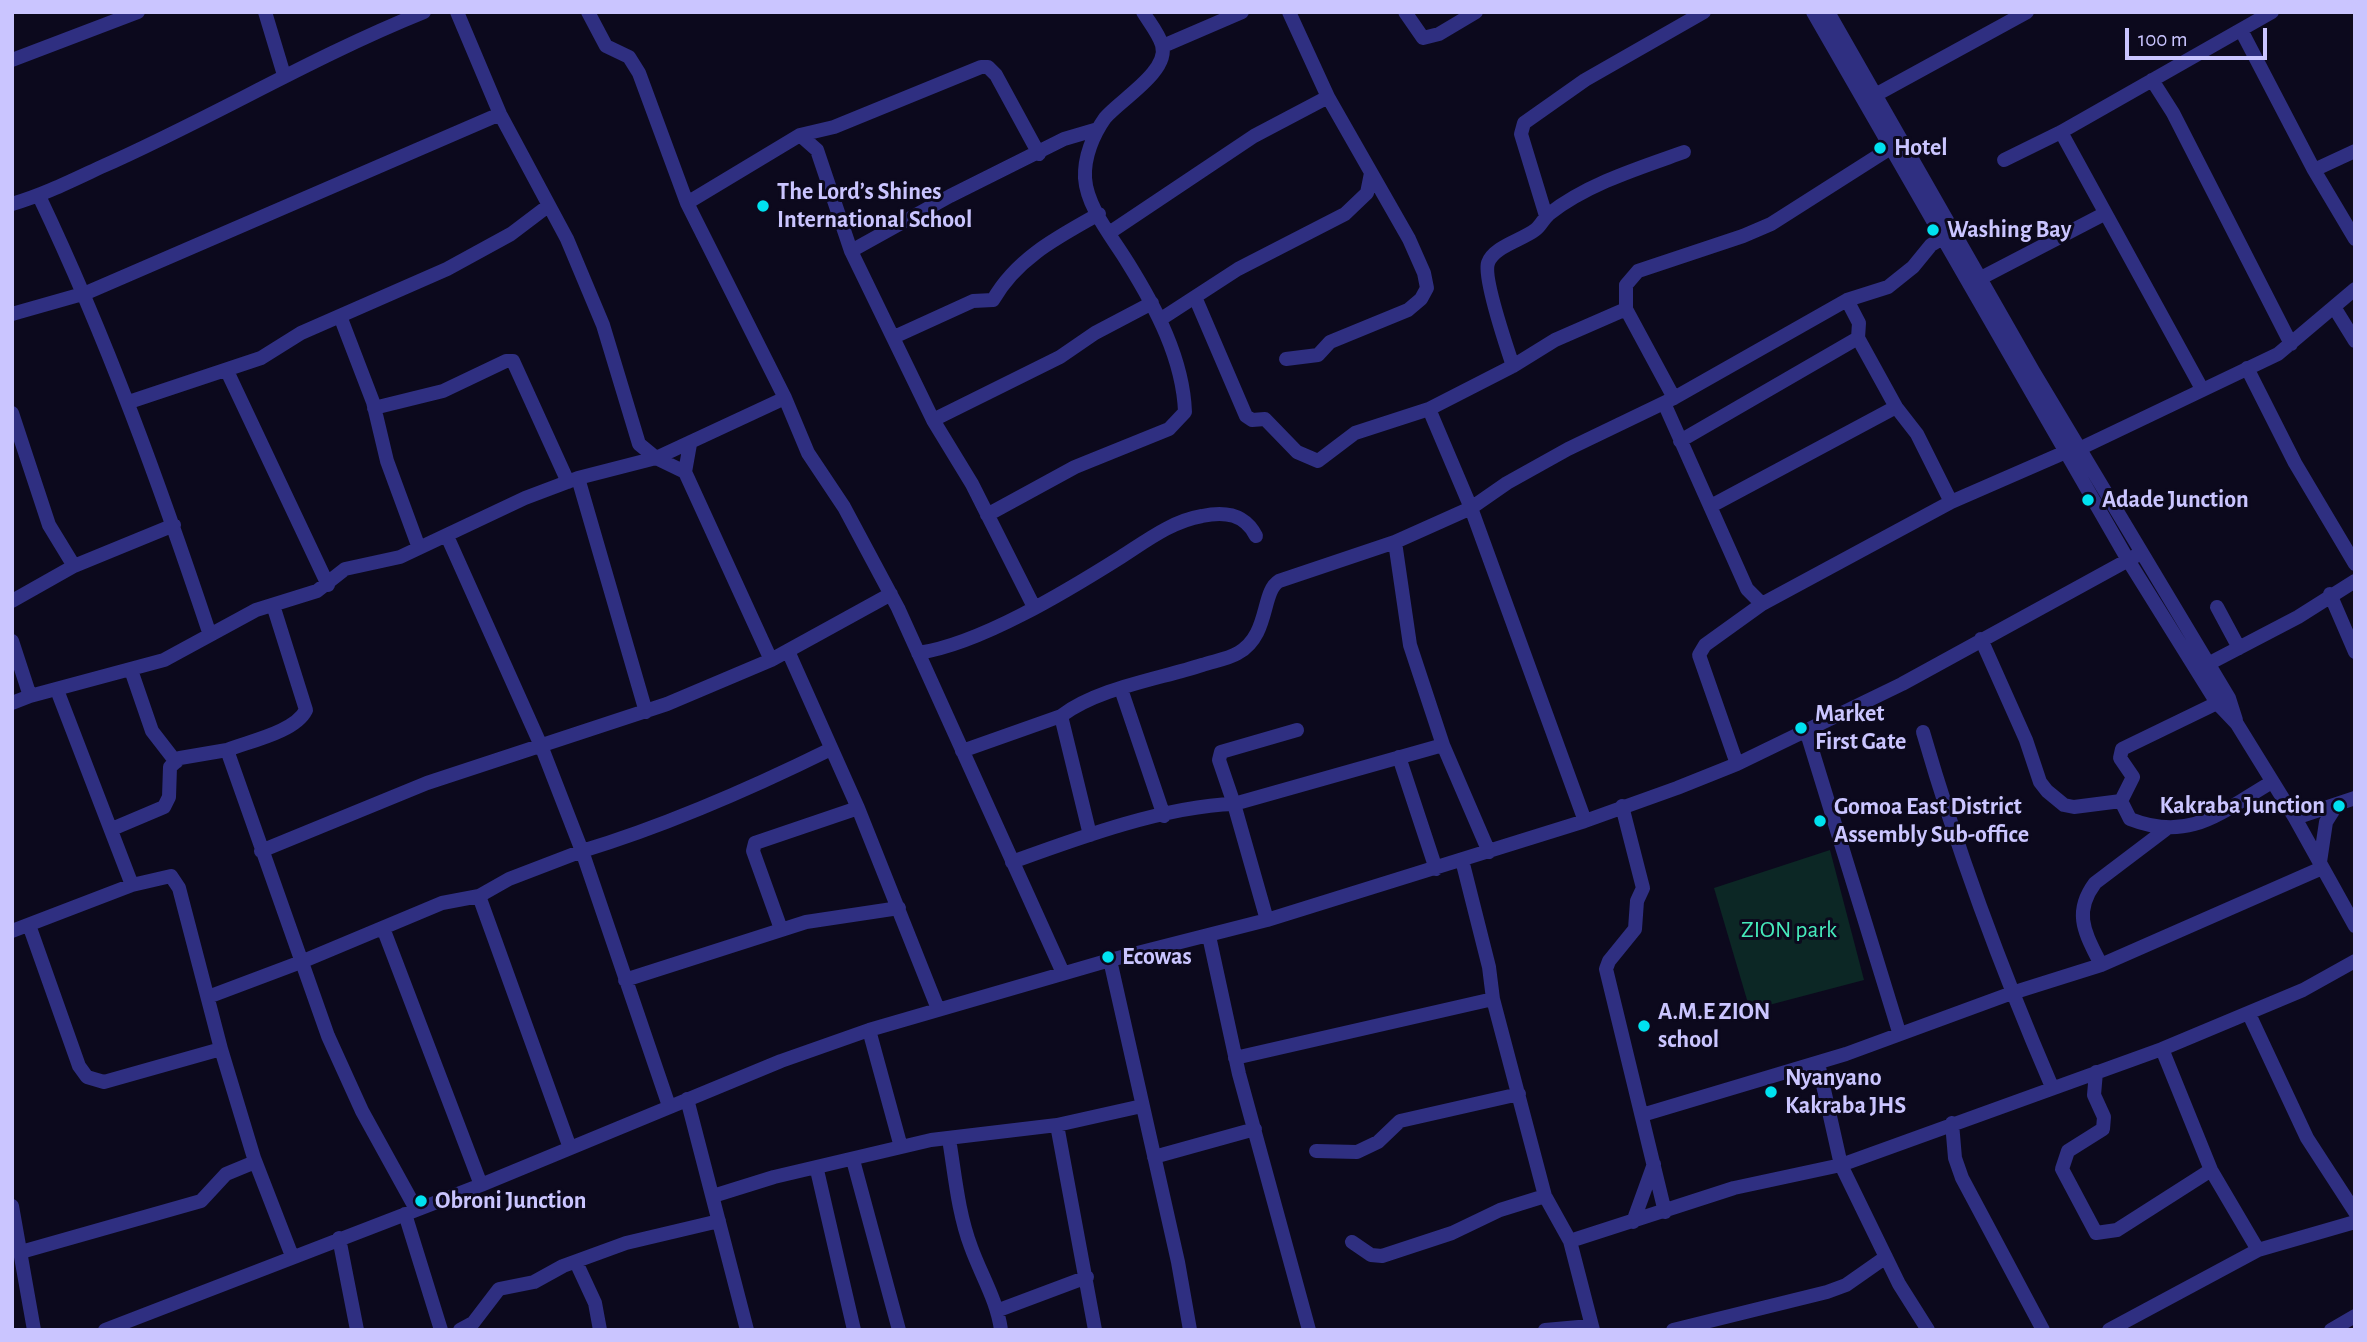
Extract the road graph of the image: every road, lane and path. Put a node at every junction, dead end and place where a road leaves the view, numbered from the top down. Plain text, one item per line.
1 (138, 12) edge
2 (265, 12) edge
3 (424, 12) edge
4 (457, 12) edge
5 (588, 12) edge
6 (1143, 12) edge
7 (1242, 12) edge
8 (1289, 12) edge
9 (1405, 12) edge
10 (1476, 12) edge
11 (1704, 12) edge
12 (1813, 12) edge
13 (1828, 12) edge
14 (2027, 12) edge
15 (2272, 12) edge
16 (2241, 30) junction
17 (1163, 46) junction
18 (12, 60) edge
19 (284, 75) junction
20 (2152, 80) junction
21 (1328, 97) junction
22 (1870, 98) junction
23 (500, 114) junction
24 (1098, 129) junction
25 (2062, 132) junction
26 (800, 135) junction
27 (1892, 147) junction
28 (2355, 151) edge
29 (1684, 152) dead end
30 (1039, 154) junction
31 (2004, 160) dead end
32 (2314, 170) junction
33 (1371, 173) junction
34 (1367, 193) junction
35 (1382, 194) junction
36 (39, 196) junction
37 (687, 203) junction
38 (12, 205) edge
39 (548, 206) junction
40 (1099, 214) junction
41 (2104, 214) junction
42 (1546, 216) junction
43 (1109, 233) junction
44 (1944, 237) junction
45 (2355, 239) edge
46 (851, 251) junction
47 (1981, 278) junction
48 (2355, 289) edge
49 (86, 293) junction
50 (1195, 298) junction
51 (1847, 300) junction
52 (1152, 303) junction
53 (2334, 307) junction
54 (1626, 309) junction
55 (12, 314) edge
56 (340, 316) junction
57 (1161, 319) junction
58 (894, 337) junction
59 (1858, 338) junction
60 (2355, 341) edge
61 (2291, 344) junction
62 (1286, 359) dead end
63 (1513, 366) junction
64 (2247, 368) junction
65 (227, 371) junction
66 (2202, 389) junction
67 (785, 398) junction
68 (1669, 401) junction
69 (129, 402) junction
70 (1896, 407) junction
71 (374, 408) junction
72 (1429, 409) junction
73 (12, 413) edge
74 (933, 420) junction
75 (1681, 441) junction
76 (639, 444) junction
77 (690, 444) junction
78 (2073, 450) junction
79 (656, 458) junction
80 (621, 467) junction
81 (685, 471) junction
82 (573, 480) junction
83 (1951, 502) junction
84 (1711, 506) junction
85 (1471, 508) junction
86 (987, 516) junction
87 (174, 525) junction
88 (447, 536) junction
89 (1256, 536) dead end
90 (1395, 542) junction
91 (419, 548) junction
92 (2135, 557) junction
93 (2355, 564) edge
94 (74, 566) junction
95 (2355, 581) edge
96 (328, 585) junction
97 (891, 594) junction
98 (2330, 594) junction
99 (12, 601) edge
100 (1762, 604) junction
101 (273, 605) junction
102 (1034, 607) junction
103 (2217, 607) dead end
104 (210, 635) junction
105 (1981, 639) junction
106 (12, 642) edge
107 (2239, 648) junction
108 (788, 651) junction
109 (2355, 652) edge
110 (918, 653) junction
111 (771, 660) junction
112 (2208, 664) junction
113 (131, 670) junction
114 (1121, 689) junction
115 (57, 690) junction
116 (30, 696) junction
117 (2217, 702) junction
118 (12, 703) edge
119 (646, 712) junction
120 (1061, 716) junction
121 (2237, 724) junction
122 (1297, 730) dead end
123 (1806, 730) junction
124 (1923, 732) dead end
125 (1443, 745) junction
126 (542, 748) junction
127 (831, 749) junction
128 (227, 751) junction
129 (962, 751) junction
130 (1399, 757) junction
131 (176, 762) junction
132 (1737, 764) junction
133 (2272, 782) junction
134 (2355, 798) edge
135 (2121, 801) junction
136 (1234, 804) junction
137 (1622, 806) junction
138 (2336, 806) junction
139 (858, 808) junction
140 (1164, 816) junction
141 (2295, 818) junction
142 (1585, 821) junction
143 (112, 829) junction
144 (2165, 830) junction
145 (575, 833) junction
146 (1090, 835) junction
147 (261, 851) junction
148 (582, 851) junction
149 (1489, 852) junction
150 (557, 860) junction
151 (1462, 860) junction
152 (1012, 862) junction
153 (2321, 866) junction
154 (1436, 869) junction
155 (132, 885) junction
156 (479, 896) junction
157 (899, 908) junction
158 (1267, 920) junction
159 (29, 925) junction
160 (2355, 926) edge
161 (383, 928) junction
162 (781, 929) junction
163 (12, 931) edge
164 (1209, 936) junction
165 (1110, 960) junction
166 (2355, 961) edge
167 (301, 962) junction
168 (2101, 965) junction
169 (1063, 973) junction
170 (625, 980) junction
171 (2012, 993) junction
172 (208, 997) junction
173 (1493, 999) junction
174 (939, 1009) junction
175 (1892, 1011) junction
176 (2249, 1014) junction
177 (1926, 1024) junction
178 (869, 1030) junction
179 (1899, 1032) junction
180 (221, 1049) junction
181 (2162, 1049) junction
182 (1236, 1058) junction
183 (1818, 1062) junction
184 (2096, 1072) junction
185 (2052, 1087) junction
186 (1519, 1094) junction
187 (687, 1099) junction
188 (1142, 1106) junction
189 (669, 1107) junction
190 (1642, 1115) junction
191 (1952, 1123) junction
192 (1057, 1125) junction
193 (1255, 1129) junction
194 (949, 1139) junction
195 (901, 1147) junction
196 (570, 1148) junction
197 (1316, 1151) dead end
198 (1154, 1157) junction
199 (853, 1160) junction
200 (255, 1162) junction
201 (1654, 1164) junction
202 (1841, 1164) junction
203 (817, 1170) junction
204 (2211, 1170) junction
205 (481, 1185) junction
206 (713, 1196) junction
207 (1545, 1196) junction
208 (12, 1206) edge
209 (411, 1212) junction
210 (1665, 1212) junction
211 (2355, 1212) edge
212 (719, 1221) junction
213 (1633, 1222) junction
214 (2355, 1222) edge
215 (339, 1238) junction
216 (1570, 1241) junction
217 (1352, 1242) dead end
218 (2258, 1250) junction
219 (21, 1252) junction
220 (292, 1256) junction
221 (1886, 1256) junction
222 (576, 1262) junction
223 (1087, 1277) junction
224 (999, 1310) junction
225 (2355, 1316) edge
226 (1714, 1325) edge
227 (1591, 1328) edge
228 (34, 1330) edge
229 (106, 1330) edge
230 (357, 1330) edge
231 (441, 1330) edge
232 (460, 1330) edge
233 (600, 1330) edge
234 (747, 1330) edge
235 (854, 1330) edge
236 (899, 1330) edge
237 (1001, 1330) edge
238 (1095, 1330) edge
239 (1190, 1330) edge
240 (1309, 1330) edge
241 (1545, 1330) edge
242 (1673, 1330) edge
243 (1928, 1330) edge
244 (2043, 1330) edge
245 (2109, 1330) edge
246 (2331, 1330) edge

1 - 18 street
2 - 19 street
3 - 19 street
4 - 23 street
5 - 37 street
6 - 17 street
7 - 17 street
8 - 21 street
9 - 10 street
11 - 42 street
12 - 22 street
13 - 22 street
14 - 22 street
15 - 16 street
16 - 20 street
16 - 32 street
17 - 24 street
19 - 36 street
20 - 25 street
20 - 61 street
21 - 33 street
21 - 43 street
22 - 27 street
22 - 47 street
23 - 39 street
23 - 49 street
24 - 30 street
24 - 40 street
25 - 31 street
25 - 41 street
26 - 30 street
26 - 37 street
26 - 46 street
27 - 44 street
27 - 54 street
28 - 32 street
29 - 42 street
30 - 46 street
32 - 45 street
33 - 34 street
33 - 35 street
34 - 35 street
34 - 50 street
35 - 62 street
36 - 38 street
36 - 49 street
37 - 67 street
39 - 56 street
39 - 76 street
40 - 43 street
40 - 58 street
41 - 47 street
41 - 66 street
42 - 63 street
43 - 52 street
44 - 51 street
44 - 78 street
46 - 58 street
47 - 78 street
48 - 53 street
49 - 55 street
49 - 69 street
50 - 57 street
50 - 72 street
51 - 59 street
51 - 68 street
52 - 57 street
52 - 74 street
53 - 60 street
53 - 61 street
54 - 63 street
54 - 68 street
56 - 65 street
56 - 71 street
57 - 86 street
58 - 74 street
59 - 70 street
59 - 75 street
61 - 64 street
63 - 72 street
64 - 66 street
64 - 93 street
65 - 69 street
65 - 96 street
66 - 78 street
67 - 77 street
67 - 97 street
68 - 75 street
68 - 85 street
69 - 87 street
70 - 83 street
70 - 84 street
71 - 82 street
71 - 91 street
72 - 85 street
73 - 94 street
74 - 86 street
75 - 84 street
76 - 79 street
76 - 80 street
77 - 79 street
77 - 81 street
78 - 83 street
78 - 92 street
79 - 80 street
79 - 81 street
80 - 82 street
81 - 111 street
82 - 88 street
82 - 119 street
83 - 100 street
84 - 100 street
85 - 90 street
85 - 142 street
86 - 102 street
87 - 94 street
87 - 104 street
88 - 91 street
88 - 126 street
89 - 102 street
90 - 114 street
90 - 125 street
91 - 96 street
92 - 105 street
92 - 112 street
92 - 117 street
94 - 99 street
95 - 98 street
96 - 101 street
97 - 108 street
97 - 110 street
98 - 107 street
98 - 109 street
100 - 132 street
101 - 104 street
101 - 128 street
102 - 110 street
103 - 107 street
104 - 113 street
105 - 123 street
105 - 135 street
106 - 116 street
107 - 112 street
108 - 111 street
108 - 127 street
110 - 129 street
111 - 119 street
112 - 121 street
113 - 115 street
113 - 131 street
114 - 120 street
114 - 140 street
115 - 116 street
115 - 143 street
116 - 118 street
117 - 121 street
117 - 135 street
119 - 126 street
120 - 129 street
120 - 146 street
121 - 133 street
122 - 136 street
123 - 132 street
123 - 175 street
124 - 171 street
125 - 130 street
125 - 149 street
126 - 145 street
126 - 147 street
127 - 139 street
127 - 148 street
128 - 131 street
128 - 147 street
129 - 152 street
130 - 136 street
130 - 154 street
131 - 143 street
132 - 137 street
133 - 141 street
133 - 144 street
134 - 138 street
135 - 144 street
136 - 140 street
136 - 158 street
137 - 142 street
137 - 190 street
138 - 141 street
138 - 153 street
139 - 157 street
139 - 162 street
140 - 146 street
141 - 153 street
142 - 149 street
143 - 155 street
144 - 168 street
145 - 148 street
145 - 150 street
146 - 152 street
147 - 167 street
148 - 150 street
148 - 170 street
149 - 151 street
150 - 156 street
151 - 154 street
151 - 173 street
152 - 169 street
153 - 160 street
153 - 168 street
154 - 158 street
155 - 159 street
155 - 172 street
156 - 161 street
156 - 196 street
157 - 162 street
157 - 174 street
158 - 164 street
159 - 163 street
159 - 180 street
161 - 167 street
161 - 205 street
162 - 170 street
164 - 165 street
164 - 182 street
165 - 169 street
165 - 188 street
166 - 176 street
167 - 172 street
167 - 209 street
168 - 171 street
169 - 174 street
170 - 189 street
171 - 177 street
171 - 185 street
172 - 180 street
173 - 182 street
173 - 186 street
174 - 178 street
175 - 177 street
175 - 179 street
176 - 181 street
176 - 211 street
177 - 179 street
178 - 187 street
178 - 195 street
179 - 183 street
180 - 200 street
181 - 184 street
181 - 204 street
182 - 193 street
183 - 190 street
183 - 202 street
184 - 185 street
184 - 204 street
185 - 191 street
186 - 197 street
186 - 207 street
187 - 189 street
187 - 206 street
188 - 192 street
188 - 198 street
189 - 196 street
190 - 201 street
191 - 202 street
191 - 244 street
192 - 194 street
192 - 223 street
193 - 198 street
193 - 240 street
194 - 195 street
194 - 224 street
195 - 199 street
196 - 205 street
198 - 239 street
199 - 203 street
199 - 236 street
200 - 219 street
200 - 220 street
201 - 210 street
201 - 213 street
202 - 210 street
202 - 221 street
203 - 206 street
203 - 235 street
204 - 218 street
205 - 209 street
206 - 212 street
207 - 216 street
207 - 217 street
208 - 219 street
209 - 215 street
209 - 231 street
210 - 213 street
212 - 222 street
212 - 234 street
213 - 216 street
214 - 218 street
215 - 220 street
215 - 230 street
216 - 227 street
218 - 245 street
219 - 228 street
220 - 229 street
221 - 226 street
221 - 243 street
222 - 232 street
222 - 233 street
223 - 224 street
223 - 238 street
224 - 237 street
225 - 246 street
226 - 242 street
227 - 241 street

